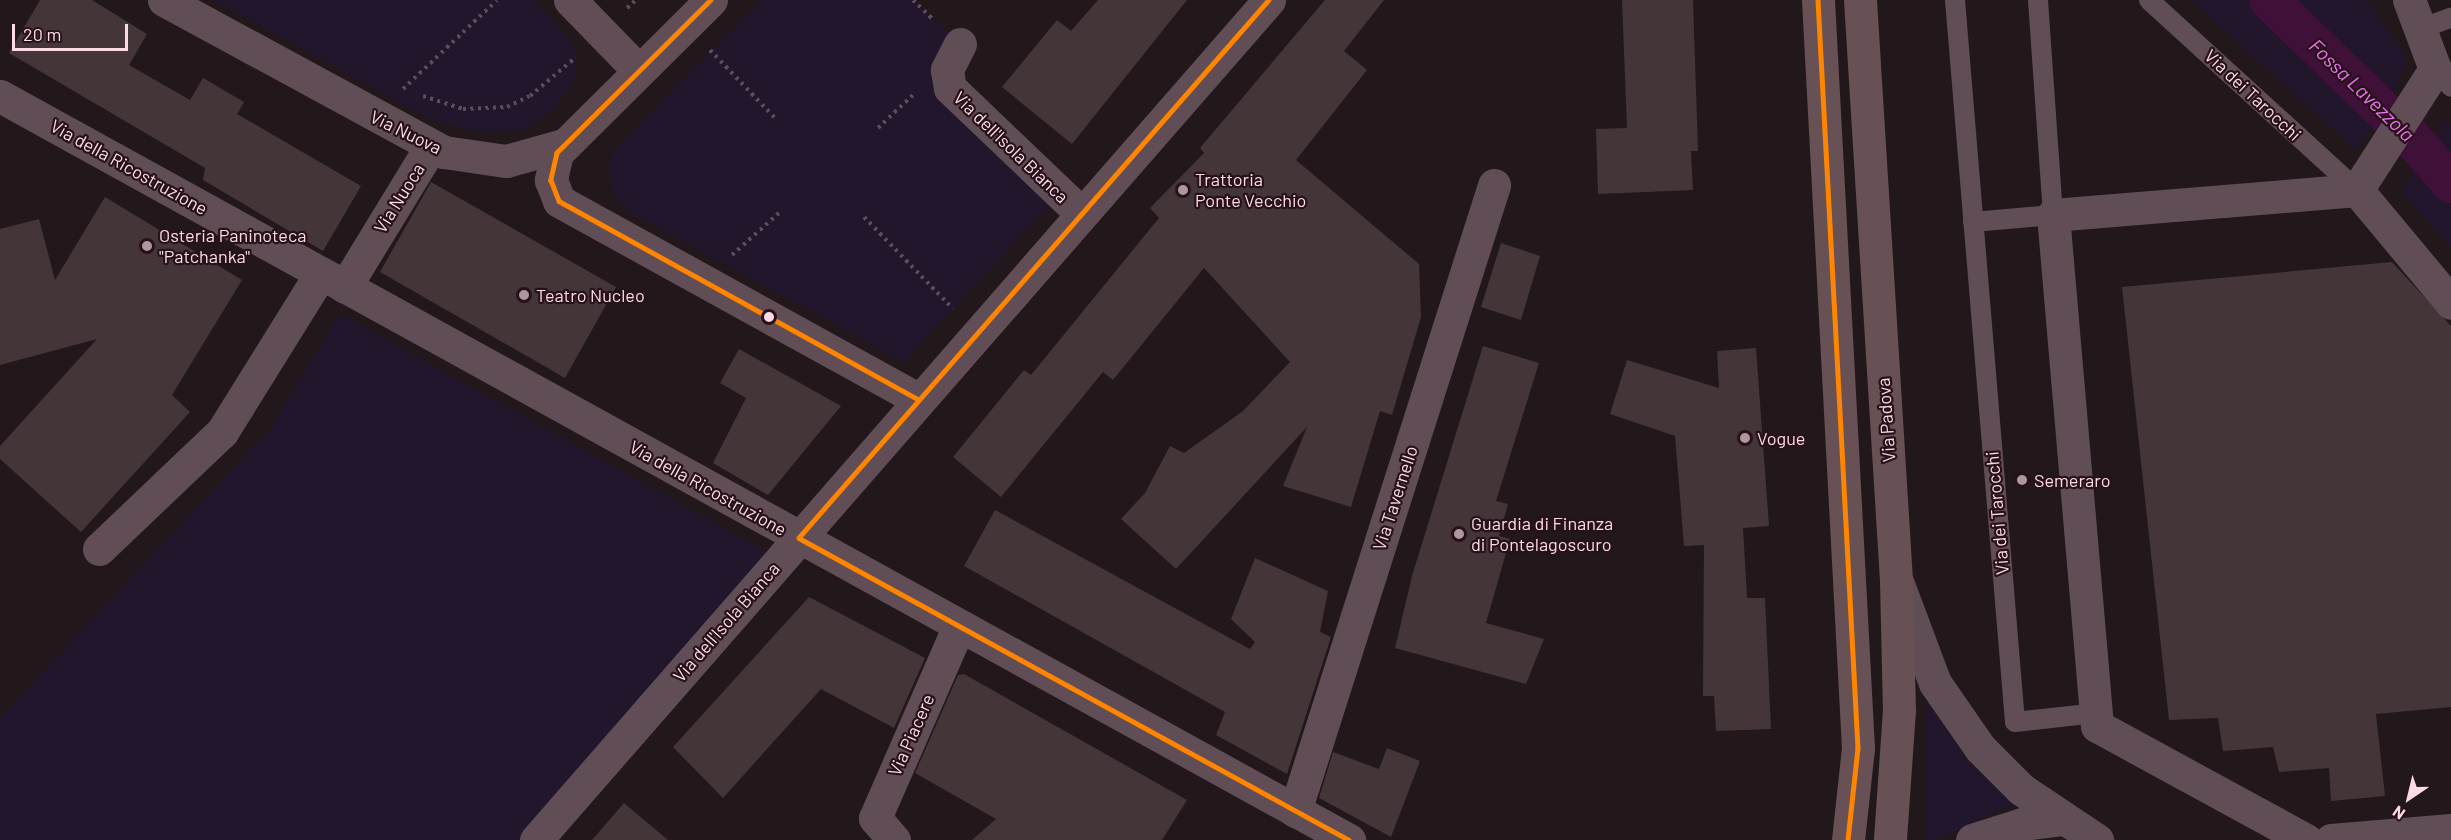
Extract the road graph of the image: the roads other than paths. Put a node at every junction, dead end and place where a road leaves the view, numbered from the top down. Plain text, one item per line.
1 (164, 0) edge
2 (570, 0) edge
3 (711, 0) edge
4 (1269, 0) edge
5 (1818, 0) edge
6 (1860, 0) edge
7 (1956, 0) edge
8 (2038, 0) edge
9 (2149, 0) edge
10 (2414, 14) edge
11 (2451, 18) edge
12 (960, 44) dead end
13 (638, 70) junction
14 (2443, 78) edge
15 (0, 96) edge
16 (430, 146) junction
17 (563, 146) junction
18 (1494, 185) dead end
19 (2357, 190) junction
20 (1871, 192) junction
21 (1828, 197) junction
22 (1081, 213) junction
23 (2053, 215) junction
24 (1973, 222) junction
25 (333, 280) junction
26 (2451, 303) edge
27 (917, 399) junction
28 (799, 538) junction
29 (99, 549) dead end
30 (1896, 581) junction
31 (959, 626) junction
32 (2096, 713) junction
33 (1295, 811) junction
34 (2060, 819) junction
35 (2451, 830) edge
36 (536, 840) edge
37 (894, 840) edge
38 (1348, 840) edge
39 (1848, 840) edge
40 (1890, 840) edge
41 (1972, 840) edge
42 (2097, 840) edge
43 (2306, 840) edge
44 (2331, 840) edge

1 - 16 street, Via Nuova
2 - 13 street
3 - 13 street
4 - 22 street, Via dell'Isola Bianca
5 - 21 main road
6 - 20 main road, Via Padova
7 - 24 lane, Via dei Tarocchi
8 - 23 lane
9 - 19 lane, Via dei Tarocchi
10 - 11 lane
10 - 14 street
12 - 22 street, Via dell'Isola Bianca
13 - 17 street
14 - 19 street
15 - 25 street, Via della Ricostruzione
16 - 17 street, Via Nuova
16 - 25 street, Via Nuoca
17 - 27 street
18 - 33 street, Via Tavernello
19 - 23 street
19 - 26 street, Via dei Tarocchi
20 - 21 main road
20 - 30 main road, Via Padova
21 - 39 main road
22 - 27 street, Via dell'Isola Bianca
23 - 24 lane
23 - 32 street
24 - 32 lane, Via dei Tarocchi
25 - 28 street, Via della Ricostruzione
25 - 29 street
27 - 28 street, Via dell'Isola Bianca
28 - 31 street, Via della Ricostruzione
28 - 36 street, Via dell'Isola Bianca
30 - 34 street
30 - 40 main road, Via Padova
31 - 33 street, Via della Ricostruzione
31 - 37 street, Via Piacere
32 - 43 street
33 - 38 street, Via della Ricostruzione
34 - 41 street
34 - 42 street
35 - 44 street

